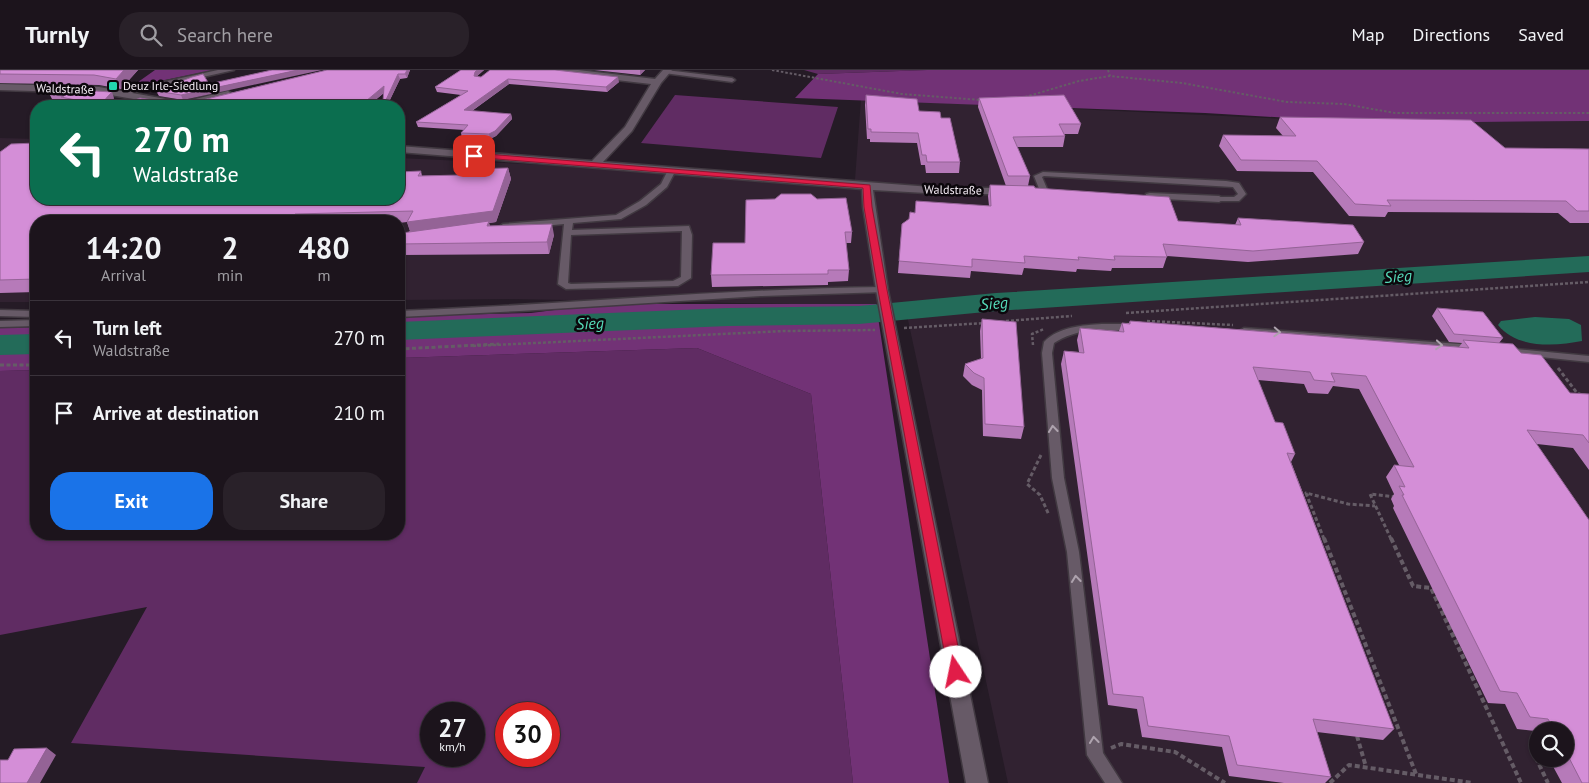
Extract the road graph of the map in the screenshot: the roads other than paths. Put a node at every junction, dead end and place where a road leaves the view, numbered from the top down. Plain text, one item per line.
1 (230, 70) edge
2 (556, 70) edge
3 (667, 71) edge
4 (732, 80) dead end
5 (657, 82) junction
6 (0, 87) edge
7 (121, 92) junction
8 (239, 92) edge
9 (158, 100) edge
10 (208, 100) edge
11 (405, 149) edge
12 (594, 165) junction
13 (672, 170) junction
14 (867, 186) junction
15 (1049, 191) joint
16 (1141, 196) edge
17 (1219, 199) joint
18 (569, 220) junction
19 (497, 228) edge
20 (567, 233) junction
21 (882, 290) junction
22 (0, 313) edge
23 (30, 314) edge
24 (405, 314) edge
25 (30, 323) edge
26 (0, 324) edge
27 (1171, 324) edge
28 (1234, 328) edge
29 (1589, 358) edge
30 (977, 783) edge
31 (1114, 783) edge

1 - 7 street
2 - 5 street
3 - 4 lane
3 - 5 street
5 - 12 street
6 - 7 street, Waldstraße
7 - 9 street, Waldstraße
8 - 10 street
11 - 12 street, Waldstraße
12 - 13 street, Waldstraße
13 - 14 street, Waldstraße
13 - 18 lane
14 - 15 street, Waldstraße
14 - 21 street
15 - 17 lane
16 - 17 street
18 - 19 lane
18 - 20 lane
20 - 20 lane
21 - 24 lane
21 - 30 street
22 - 23 lane
25 - 26 lane
31 -> 27 lane
28 -> 29 lane

